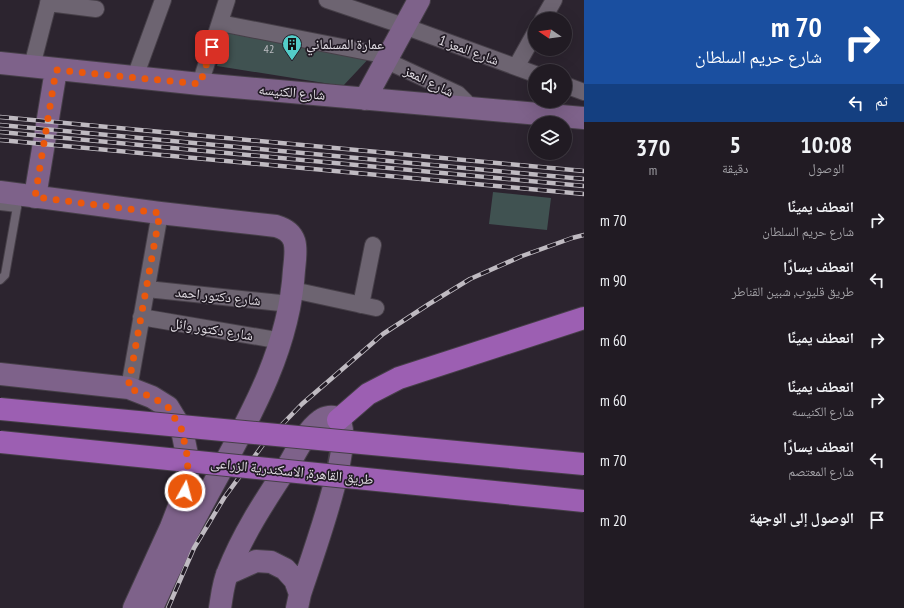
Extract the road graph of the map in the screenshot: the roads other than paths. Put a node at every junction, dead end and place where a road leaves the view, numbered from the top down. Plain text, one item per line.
1 (163, 0) edge
2 (227, 0) edge
3 (327, 0) edge
4 (419, 0) edge
5 (554, 0) edge
6 (49, 2) edge
7 (96, 9) dead end
8 (547, 12) edge
9 (220, 23) junction
10 (404, 26) junction
11 (528, 46) edge
12 (386, 58) junction
13 (0, 63) edge
14 (32, 66) junction
15 (516, 67) junction
16 (56, 70) junction
17 (528, 71) edge
18 (135, 77) junction
19 (200, 84) junction
20 (572, 88) edge
21 (584, 92) edge
22 (365, 99) junction
23 (467, 108) junction
24 (584, 118) edge
25 (18, 198) edge
26 (0, 206) edge
27 (160, 213) junction
28 (373, 245) dead end
29 (0, 280) edge
30 (147, 289) junction
31 (292, 297) junction
32 (142, 317) junction
33 (584, 318) edge
34 (282, 341) junction
35 (0, 374) edge
36 (128, 388) junction
37 (0, 409) edge
38 (338, 420) junction
39 (0, 442) edge
40 (584, 464) edge
41 (584, 501) edge
42 (227, 574) junction
43 (298, 601) edge
44 (134, 608) edge
45 (152, 608) edge
46 (220, 608) edge

1 - 18 street
2 - 9 street
3 - 10 street, شارع المعز 1
4 - 10 main road
5 - 8 street
6 - 7 street
6 - 14 street
9 - 12 street, شارع المعز
9 - 19 street
10 - 12 main road
10 - 15 street, شارع المعز 1
11 - 15 street
12 - 22 main road
12 - 23 street, شارع المعز
13 - 14 main road, شارع الكنيسه
14 - 16 main road, شارع الكنيسه
15 - 17 street, شارع المعز 1
16 - 18 main road, شارع الكنيسه
16 - 25 main road
18 - 19 main road, شارع الكنيسه
19 - 22 main road, شارع الكنيسه
20 - 21 street
22 - 23 main road, شارع الكنيسه
23 - 24 main road, شارع الكنيسه
25 - 26 lane
25 - 27 main road
25 - 29 lane
27 - 30 street
27 - 31 main road
28 - 31 street, شارع دكتور احمد
30 - 31 street, شارع دكتور احمد
30 - 32 street
31 - 34 main road
32 - 34 street, شارع دكتور وائل
32 - 36 street
33 - 38 highway
34 - 45 main road
35 - 36 main road
36 - 44 main road
37 - 40 highway, bridge
38 - 42 main road
38 - 43 main road
39 - 41 highway, طريق القاهرة, الاسكندرية الزراعى, bridge
42 - 43 main road
42 - 46 main road

